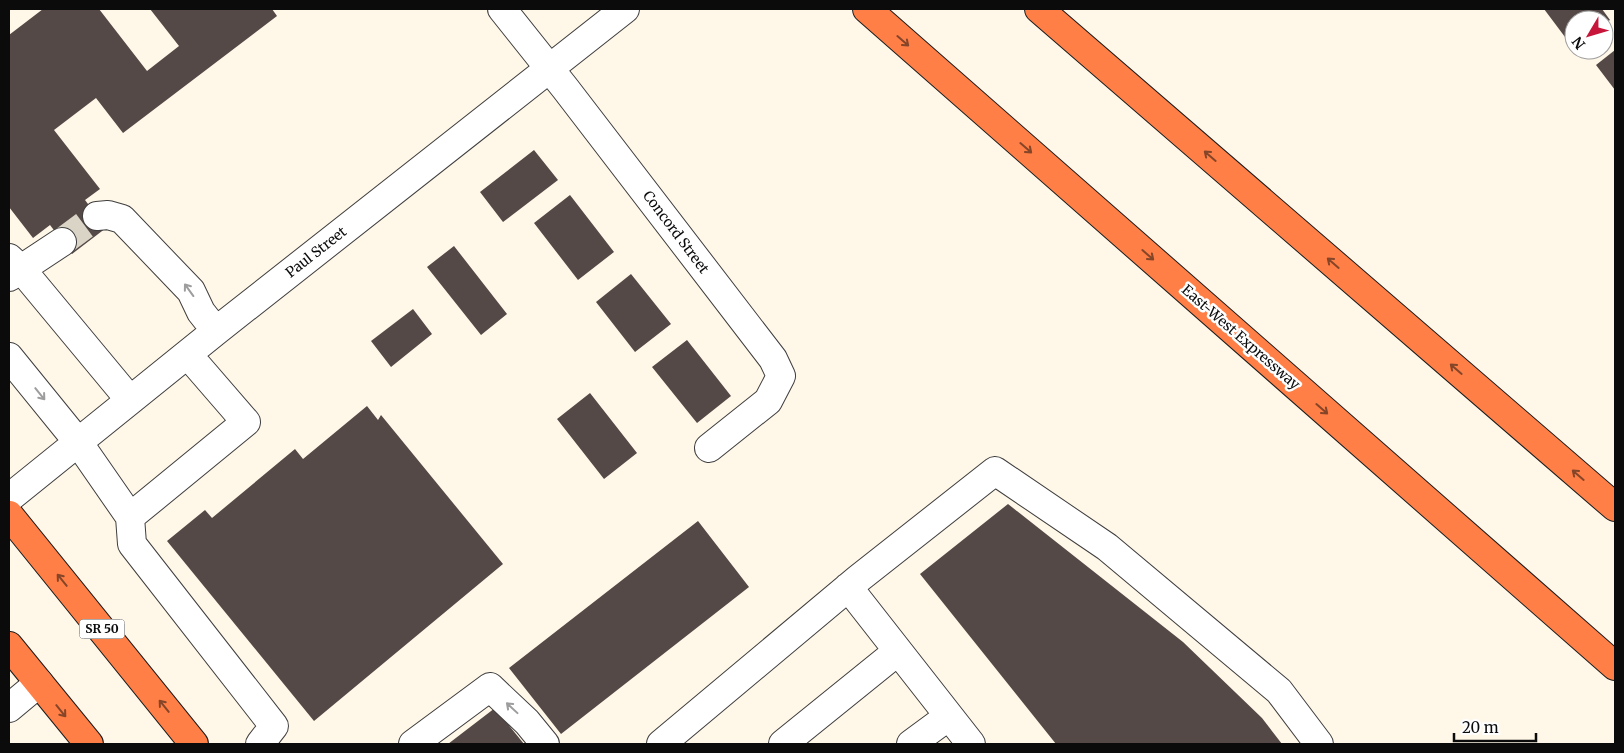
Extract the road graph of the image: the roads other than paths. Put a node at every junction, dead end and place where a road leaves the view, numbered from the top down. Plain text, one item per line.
1 (502, 9) edge
2 (625, 9) edge
3 (867, 9) edge
4 (1039, 9) edge
5 (549, 68) junction
6 (97, 216) tunnel mouth
7 (62, 242) tunnel mouth
8 (13, 268) edge
9 (216, 331) junction
10 (188, 355) junction
11 (9, 357) edge
12 (130, 400) junction
13 (78, 442) junction
14 (709, 448) dead end
15 (9, 498) edge
16 (1615, 507) edge
17 (9, 515) edge
18 (130, 517) junction
19 (848, 587) junction
20 (9, 646) edge
21 (898, 651) junction
22 (1615, 666) edge
23 (39, 683) junction
24 (9, 708) edge
25 (948, 716) junction
26 (89, 744) edge
27 (194, 744) edge
28 (260, 744) edge
29 (413, 744) edge
30 (545, 744) edge
31 (661, 744) edge
32 (783, 744) edge
33 (911, 744) edge
34 (971, 744) edge
35 (1319, 744) edge

1 - 5 street, Concord Street
2 - 5 street, Paul Street
3 -> 22 highway, East-West Expressway
16 -> 4 highway
5 - 9 street, Paul Street
5 - 14 street, Concord Street
9 -> 6 street
7 - 8 street
8 - 12 street
9 - 10 street, Paul Street
10 - 12 street, Paul Street
10 - 18 street
11 -> 13 street
12 - 13 street, Paul Street
13 - 15 street, Paul Street
13 - 18 street
27 -> 17 highway, SR 50
18 - 28 street
19 - 21 street
19 - 31 street
19 - 35 street
20 - 23 highway
21 - 25 street
21 - 32 street
23 - 24 street
23 -> 26 highway
25 - 33 street
25 - 34 street
30 -> 29 street

